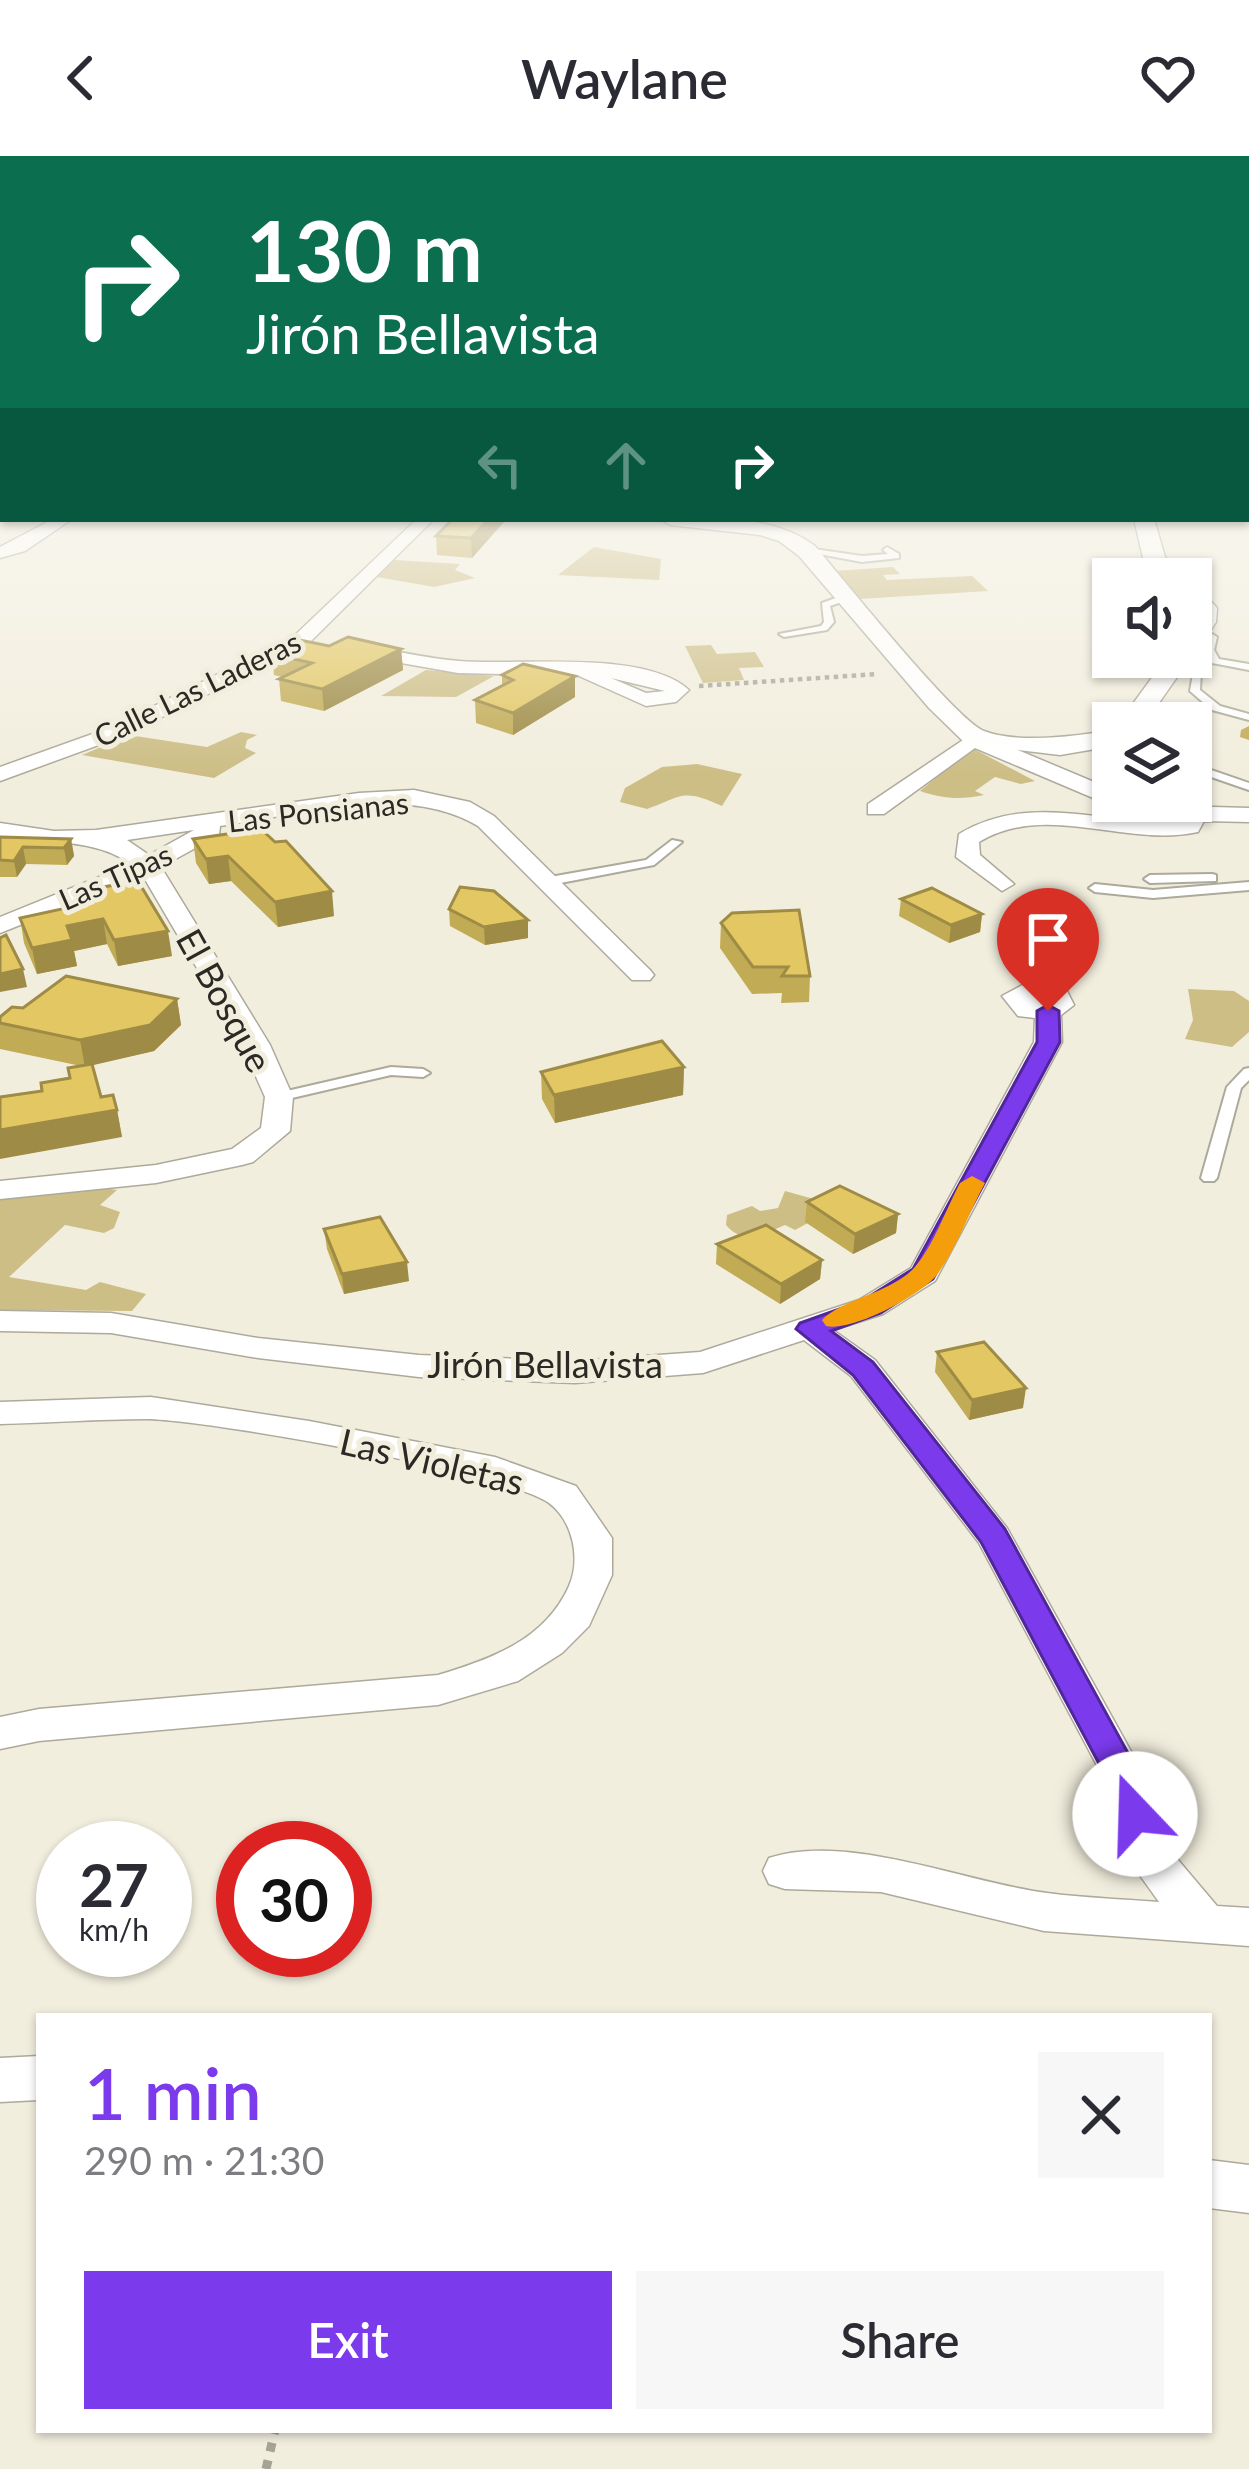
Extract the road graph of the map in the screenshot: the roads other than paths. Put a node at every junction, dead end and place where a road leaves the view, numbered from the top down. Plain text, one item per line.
1 (393, 558) edge
2 (813, 558) edge
3 (847, 597) junction
4 (784, 634) dead end
5 (322, 643) junction
6 (1212, 656) edge
7 (1249, 667) edge
8 (1197, 678) edge
9 (677, 688) road end
10 (1249, 717) edge
11 (975, 738) junction
12 (1092, 742) edge
13 (0, 774) edge
14 (1212, 774) edge
15 (1249, 787) edge
16 (1092, 790) edge
17 (876, 809) dead end
18 (1249, 814) edge
19 (1212, 815) edge
20 (226, 821) junction
21 (1192, 822) edge
22 (0, 830) edge
23 (96, 837) junction
24 (676, 842) dead end
25 (148, 865) junction
26 (1150, 879) dead end
27 (550, 881) junction
28 (1249, 883) edge
29 (1002, 884) dead end
30 (1095, 888) dead end
31 (0, 926) edge
32 (641, 975) dead end
33 (1048, 1011) dead end
34 (1249, 1072) edge
35 (423, 1073) dead end
36 (279, 1097) junction
37 (1209, 1178) dead end
38 (0, 1190) edge
39 (0, 1321) edge
40 (810, 1329) junction
41 (0, 1413) edge
42 (0, 1732) edge
43 (785, 1870) dead end
44 (1227, 1926) edge
45 (36, 2078) edge
46 (0, 2080) edge
47 (1212, 2184) edge
48 (1249, 2188) edge

1 - 5 street, Calle Las Laderas
2 - 3 street
3 - 4 lane
3 - 11 street
5 - 9 street
5 - 13 street, Calle Las Laderas
6 - 7 lane
8 - 10 lane
11 - 12 street
11 - 16 street
11 - 17 street
14 - 15 lane
18 - 19 street
20 - 23 street, Las Ponsianas
20 - 25 street, Las Tipas
20 - 27 street, Las Ponsianas
21 - 29 street
22 - 23 street, Las Ponsianas
23 - 25 street
24 - 27 lane
25 - 31 street, Las Tipas
25 - 36 street, El Bosque
26 - 28 lane
27 - 32 street, Las Ponsianas
28 - 30 lane
33 - 40 street, Jirón Bellavista
34 - 37 lane
35 - 36 lane
36 - 38 street, El Bosque
39 - 40 street, Jirón Bellavista
40 - 44 street
41 - 42 street, Las Violetas
43 - 44 street
45 - 46 street
47 - 48 street

